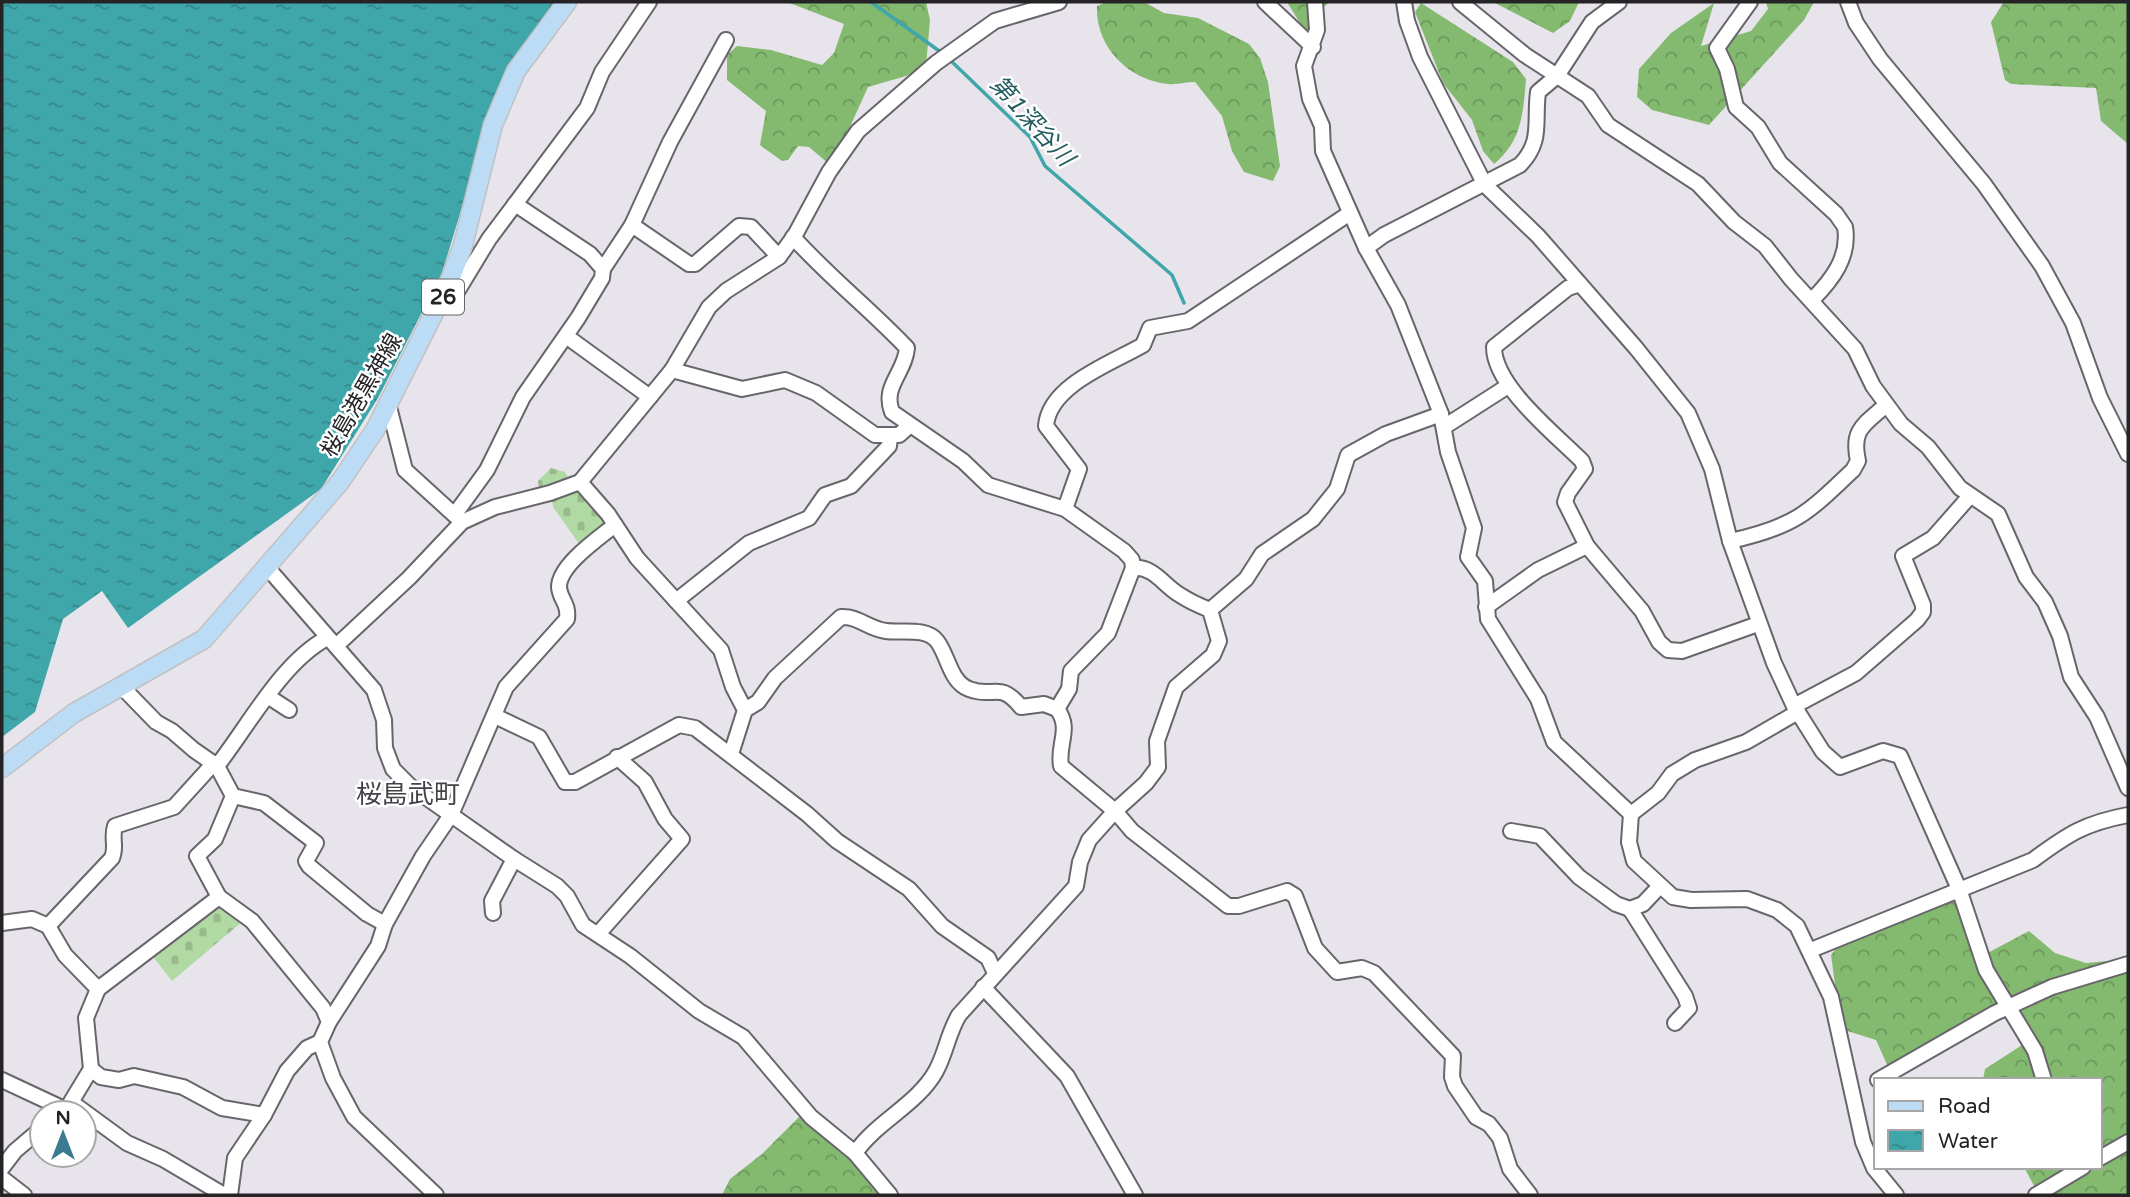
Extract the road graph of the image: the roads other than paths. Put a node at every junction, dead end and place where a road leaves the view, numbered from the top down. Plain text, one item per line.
1 (567, 2) edge
2 (649, 2) edge
3 (1059, 2) edge
4 (1265, 2) edge
5 (1315, 2) edge
6 (1404, 2) edge
7 (1460, 2) edge
8 (1619, 2) edge
9 (1750, 2) edge
10 (1848, 2) edge
11 (726, 40) dead end
12 (1313, 47) junction
13 (1557, 76) junction
14 (1485, 185) junction
15 (515, 204) junction
16 (1350, 213) junction
17 (632, 225) junction
18 (793, 237) junction
19 (1366, 248) junction
20 (779, 257) junction
21 (603, 269) junction
22 (1580, 284) junction
23 (1812, 300) junction
24 (439, 306) junction
25 (566, 336) junction
26 (672, 370) junction
27 (1508, 386) junction
28 (650, 397) junction
29 (388, 402) junction
30 (1886, 405) junction
31 (1443, 421) junction
32 (909, 426) junction
33 (890, 437) junction
34 (2128, 454) edge
35 (580, 482) junction
36 (1970, 496) junction
37 (1065, 509) junction
38 (458, 518) junction
39 (615, 525) junction
40 (1730, 541) junction
41 (1587, 546) junction
42 (266, 566) junction
43 (1133, 568) junction
44 (676, 601) junction
45 (1486, 607) junction
46 (1213, 609) junction
47 (1758, 624) junction
48 (331, 642) junction
49 (122, 687) junction
50 (269, 696) junction
51 (1057, 709) junction
52 (1796, 709) junction
53 (289, 710) dead end
54 (745, 710) junction
55 (495, 716) junction
56 (731, 754) junction
57 (617, 757) junction
58 (216, 765) junction
59 (2, 768) edge
60 (2128, 788) edge
61 (233, 796) junction
62 (1115, 811) junction
63 (1631, 814) junction
64 (451, 815) junction
65 (2128, 815) edge
66 (1511, 831) dead end
67 (514, 859) junction
68 (1660, 887) junction
69 (1959, 889) junction
70 (219, 897) junction
71 (1630, 909) junction
72 (493, 913) dead end
73 (2, 924) edge
74 (385, 924) junction
75 (48, 926) junction
76 (597, 934) junction
77 (1811, 950) junction
78 (2128, 964) edge
79 (995, 973) junction
80 (983, 988) junction
81 (98, 989) junction
82 (2008, 1007) junction
83 (329, 1022) junction
84 (1675, 1023) dead end
85 (320, 1042) junction
86 (91, 1069) junction
87 (1881, 1078) edge
88 (2043, 1078) edge
89 (2, 1080) edge
90 (1874, 1082) edge
91 (1852, 1095) junction
92 (45, 1099) edge
93 (71, 1099) edge
94 (264, 1115) junction
95 (98, 1127) edge
96 (28, 1140) edge
97 (2128, 1142) edge
98 (855, 1153) junction
99 (2102, 1157) edge
100 (2, 1168) edge
101 (1874, 1168) edge
102 (1875, 1169) edge
103 (2077, 1169) edge
104 (2, 1178) edge
105 (23, 1195) edge
106 (224, 1195) edge
107 (230, 1195) edge
108 (436, 1195) edge
109 (890, 1195) edge
110 (1136, 1195) edge
111 (1530, 1195) edge
112 (1896, 1195) edge
113 (2036, 1195) edge

1 - 24 main road, 桜島港黒神線 / 26
2 - 15 street
3 - 18 street
4 - 12 street
5 - 12 street
6 - 14 street
7 - 13 street
8 - 13 street
9 - 23 street
10 - 34 street
11 - 17 street
12 - 16 street
13 - 14 street
13 - 23 street
14 - 19 street
14 - 22 street
15 - 21 street
15 - 24 street
16 - 19 street
16 - 37 street
17 - 20 street
17 - 21 street
18 - 20 street
18 - 32 street
19 - 31 street
20 - 26 street
21 - 25 street
22 - 27 street
22 - 40 street
23 - 30 street
24 - 29 main road, 桜島港黒神線 / 26
25 - 28 street
25 - 38 street
26 - 28 street
26 - 33 street
27 - 31 street
27 - 41 street
28 - 35 street
29 - 38 street
29 - 42 main road, 桜島港黒神線 / 26
30 - 36 street
30 - 40 street
31 - 45 street
31 - 46 street
32 - 33 street
32 - 37 street
33 - 44 street
35 - 38 street
35 - 39 street
36 - 52 street
36 - 60 street
37 - 43 street
38 - 48 street
39 - 44 street
39 - 55 street
40 - 47 street
41 - 45 street
41 - 47 street
42 - 48 street
42 - 49 main road, 桜島港黒神線 / 26
43 - 46 street
43 - 51 street
44 - 54 street
45 - 63 street
46 - 62 street
47 - 52 street
48 - 50 street
48 - 64 street
49 - 58 street
49 - 59 main road, 桜島港黒神線 / 26
50 - 53 street
50 - 58 street
51 - 54 street
51 - 62 street
52 - 63 street
52 - 69 street
54 - 56 street
55 - 57 street
55 - 64 street
56 - 57 street
56 - 79 street
57 - 76 street
58 - 61 street
58 - 75 street
61 - 70 street
61 - 74 street
62 - 79 street
62 - 111 street
63 - 68 street
64 - 67 street
64 - 74 street
65 - 69 street
66 - 71 street
67 - 72 street
67 - 76 street
68 - 71 street
68 - 77 street
69 - 77 street
69 - 82 street
70 - 81 street
70 - 83 street
71 - 84 street
73 - 75 street
74 - 83 street
75 - 81 street
76 - 98 street
77 - 91 street
78 - 82 street
79 - 80 street
80 - 98 street
80 - 110 street
81 - 86 street
82 - 87 street
82 - 88 street
83 - 85 street
85 - 94 street
85 - 108 street
86 - 93 street
86 - 94 street
89 - 92 street
90 - 91 street
91 - 101 street
94 - 107 street
95 - 106 street
96 - 100 street
97 - 99 street
98 - 109 street
102 - 112 street
103 - 113 street
104 - 105 street

